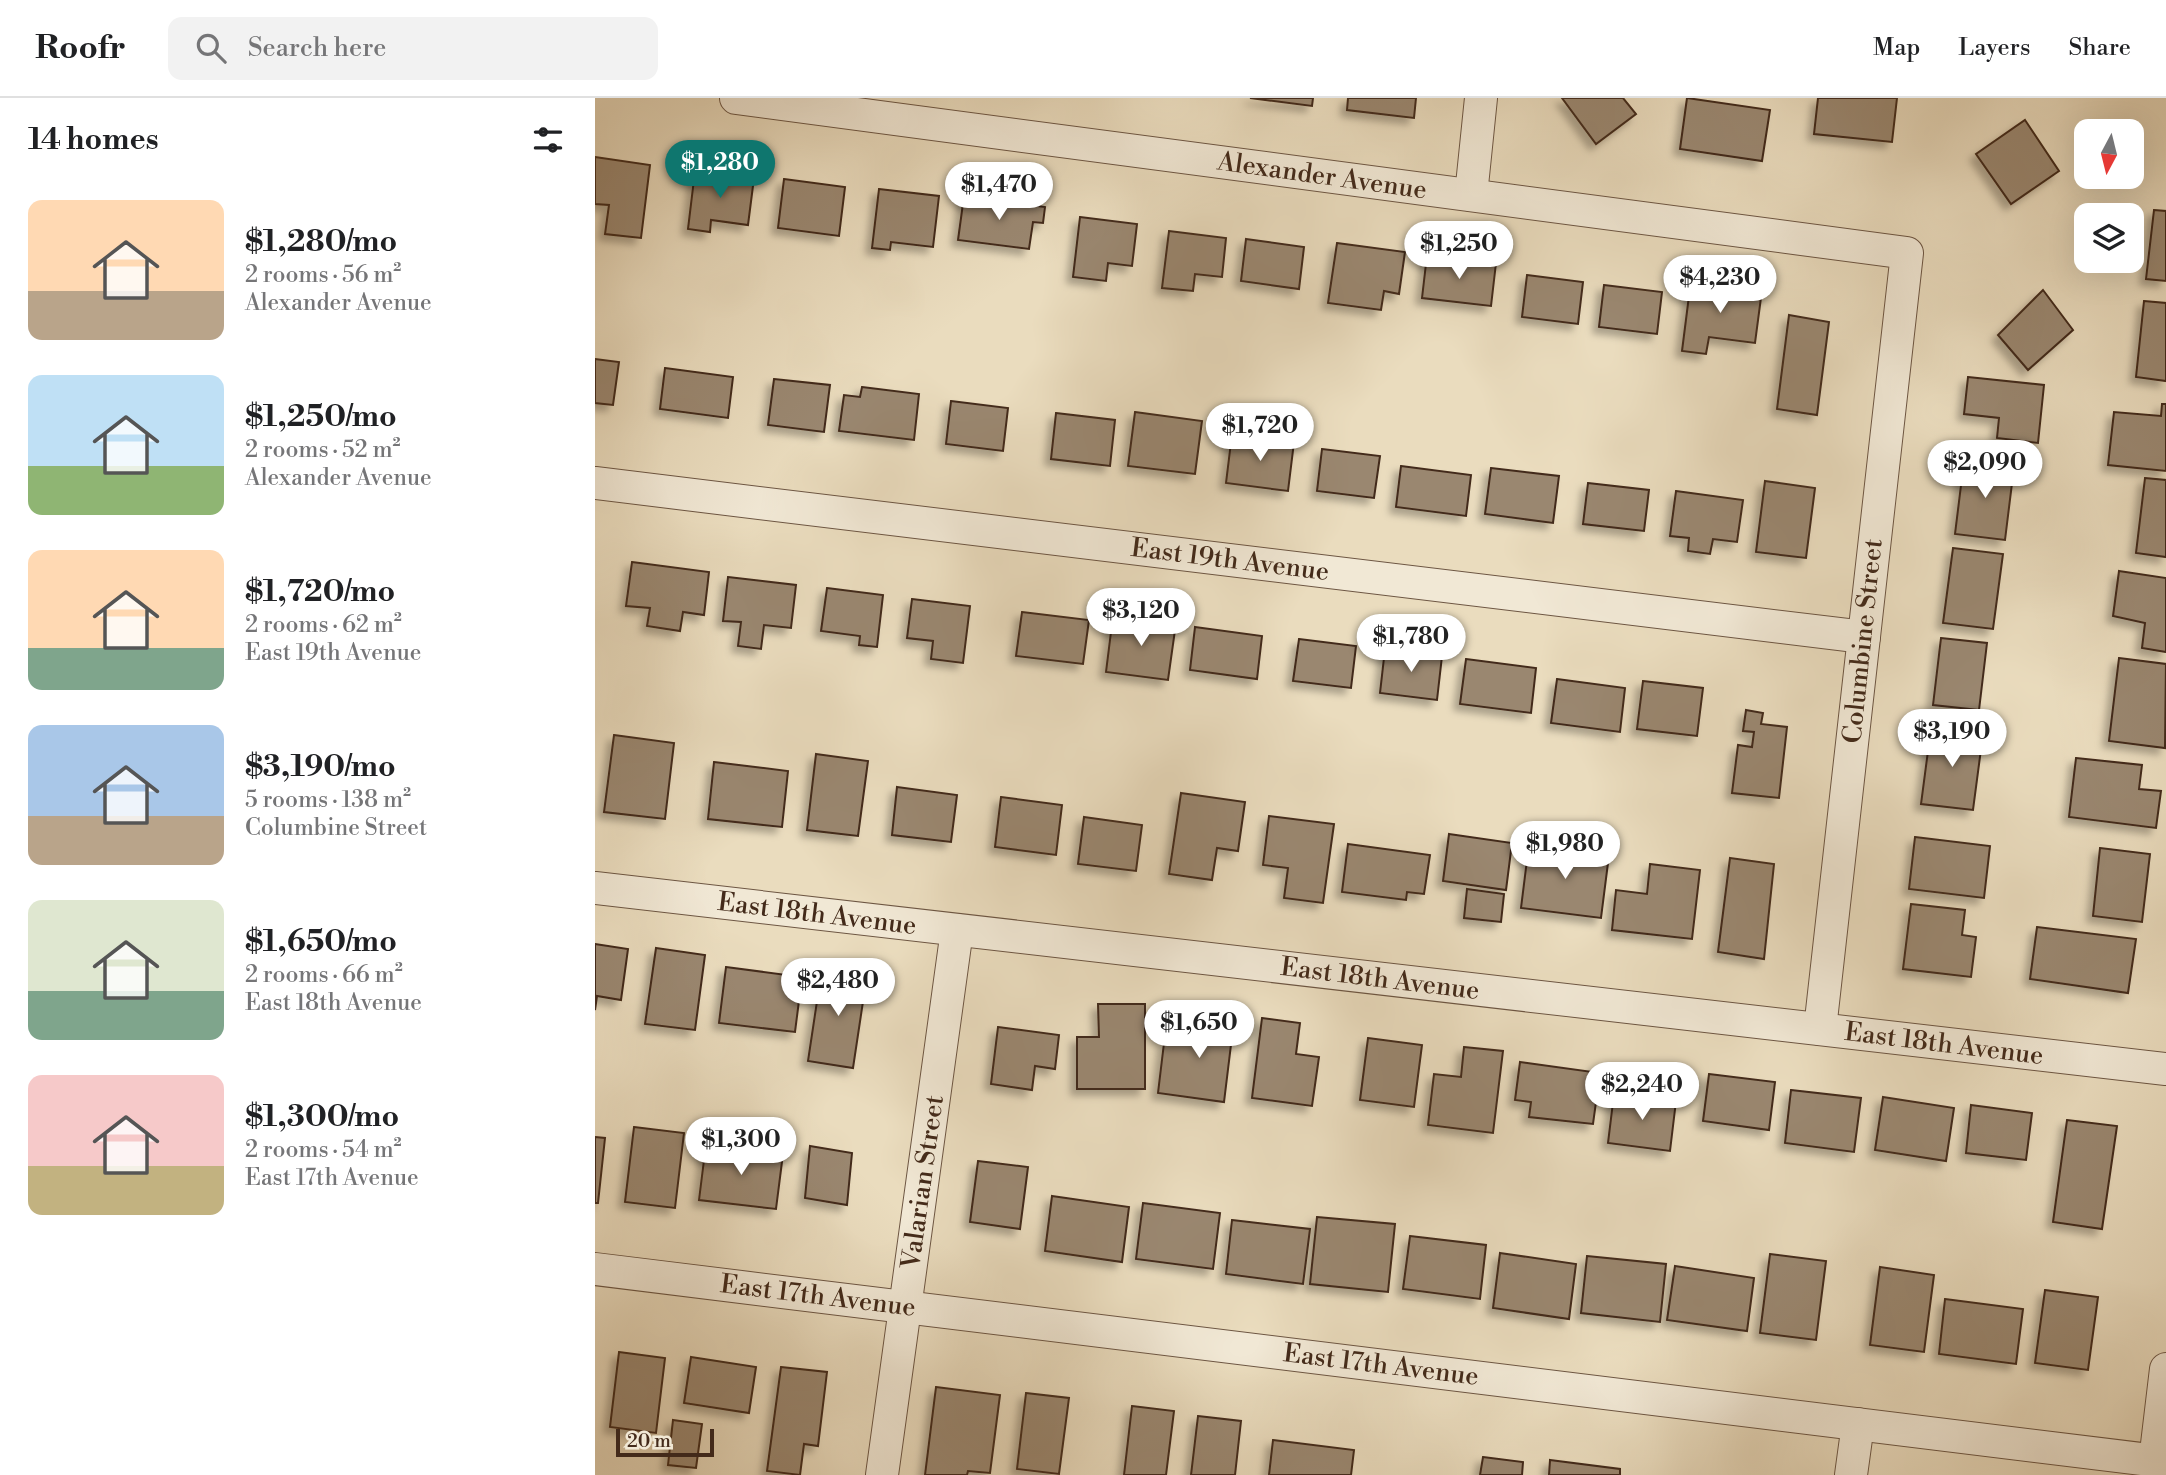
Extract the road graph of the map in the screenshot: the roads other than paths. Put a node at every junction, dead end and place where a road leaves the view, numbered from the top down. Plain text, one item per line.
1 (736, 98) edge
2 (1481, 98) edge
3 (1471, 195) junction
4 (1907, 253) joint
5 (595, 483) edge
6 (1864, 637) junction
7 (595, 888) edge
8 (957, 930) junction
9 (1820, 1029) junction
10 (2166, 1069) edge
11 (595, 1269) edge
12 (906, 1307) junction
13 (2166, 1369) edge
14 (1858, 1424) junction
15 (2161, 1461) edge
16 (882, 1475) edge
17 (1851, 1475) edge

1 - 3 street, Alexander Avenue
2 - 3 street
3 - 4 street, Alexander Avenue
4 - 6 street, Columbine Street
5 - 6 street, East 19th Avenue
6 - 9 street, Columbine Street
7 - 8 street, East 18th Avenue
8 - 9 street, East 18th Avenue
8 - 12 street, Valarian Street
9 - 10 street, East 18th Avenue
11 - 12 street, East 17th Avenue
12 - 14 street, East 17th Avenue
12 - 16 street, Valarian Street
13 - 15 street
14 - 15 street, East 17th Avenue
14 - 17 street

